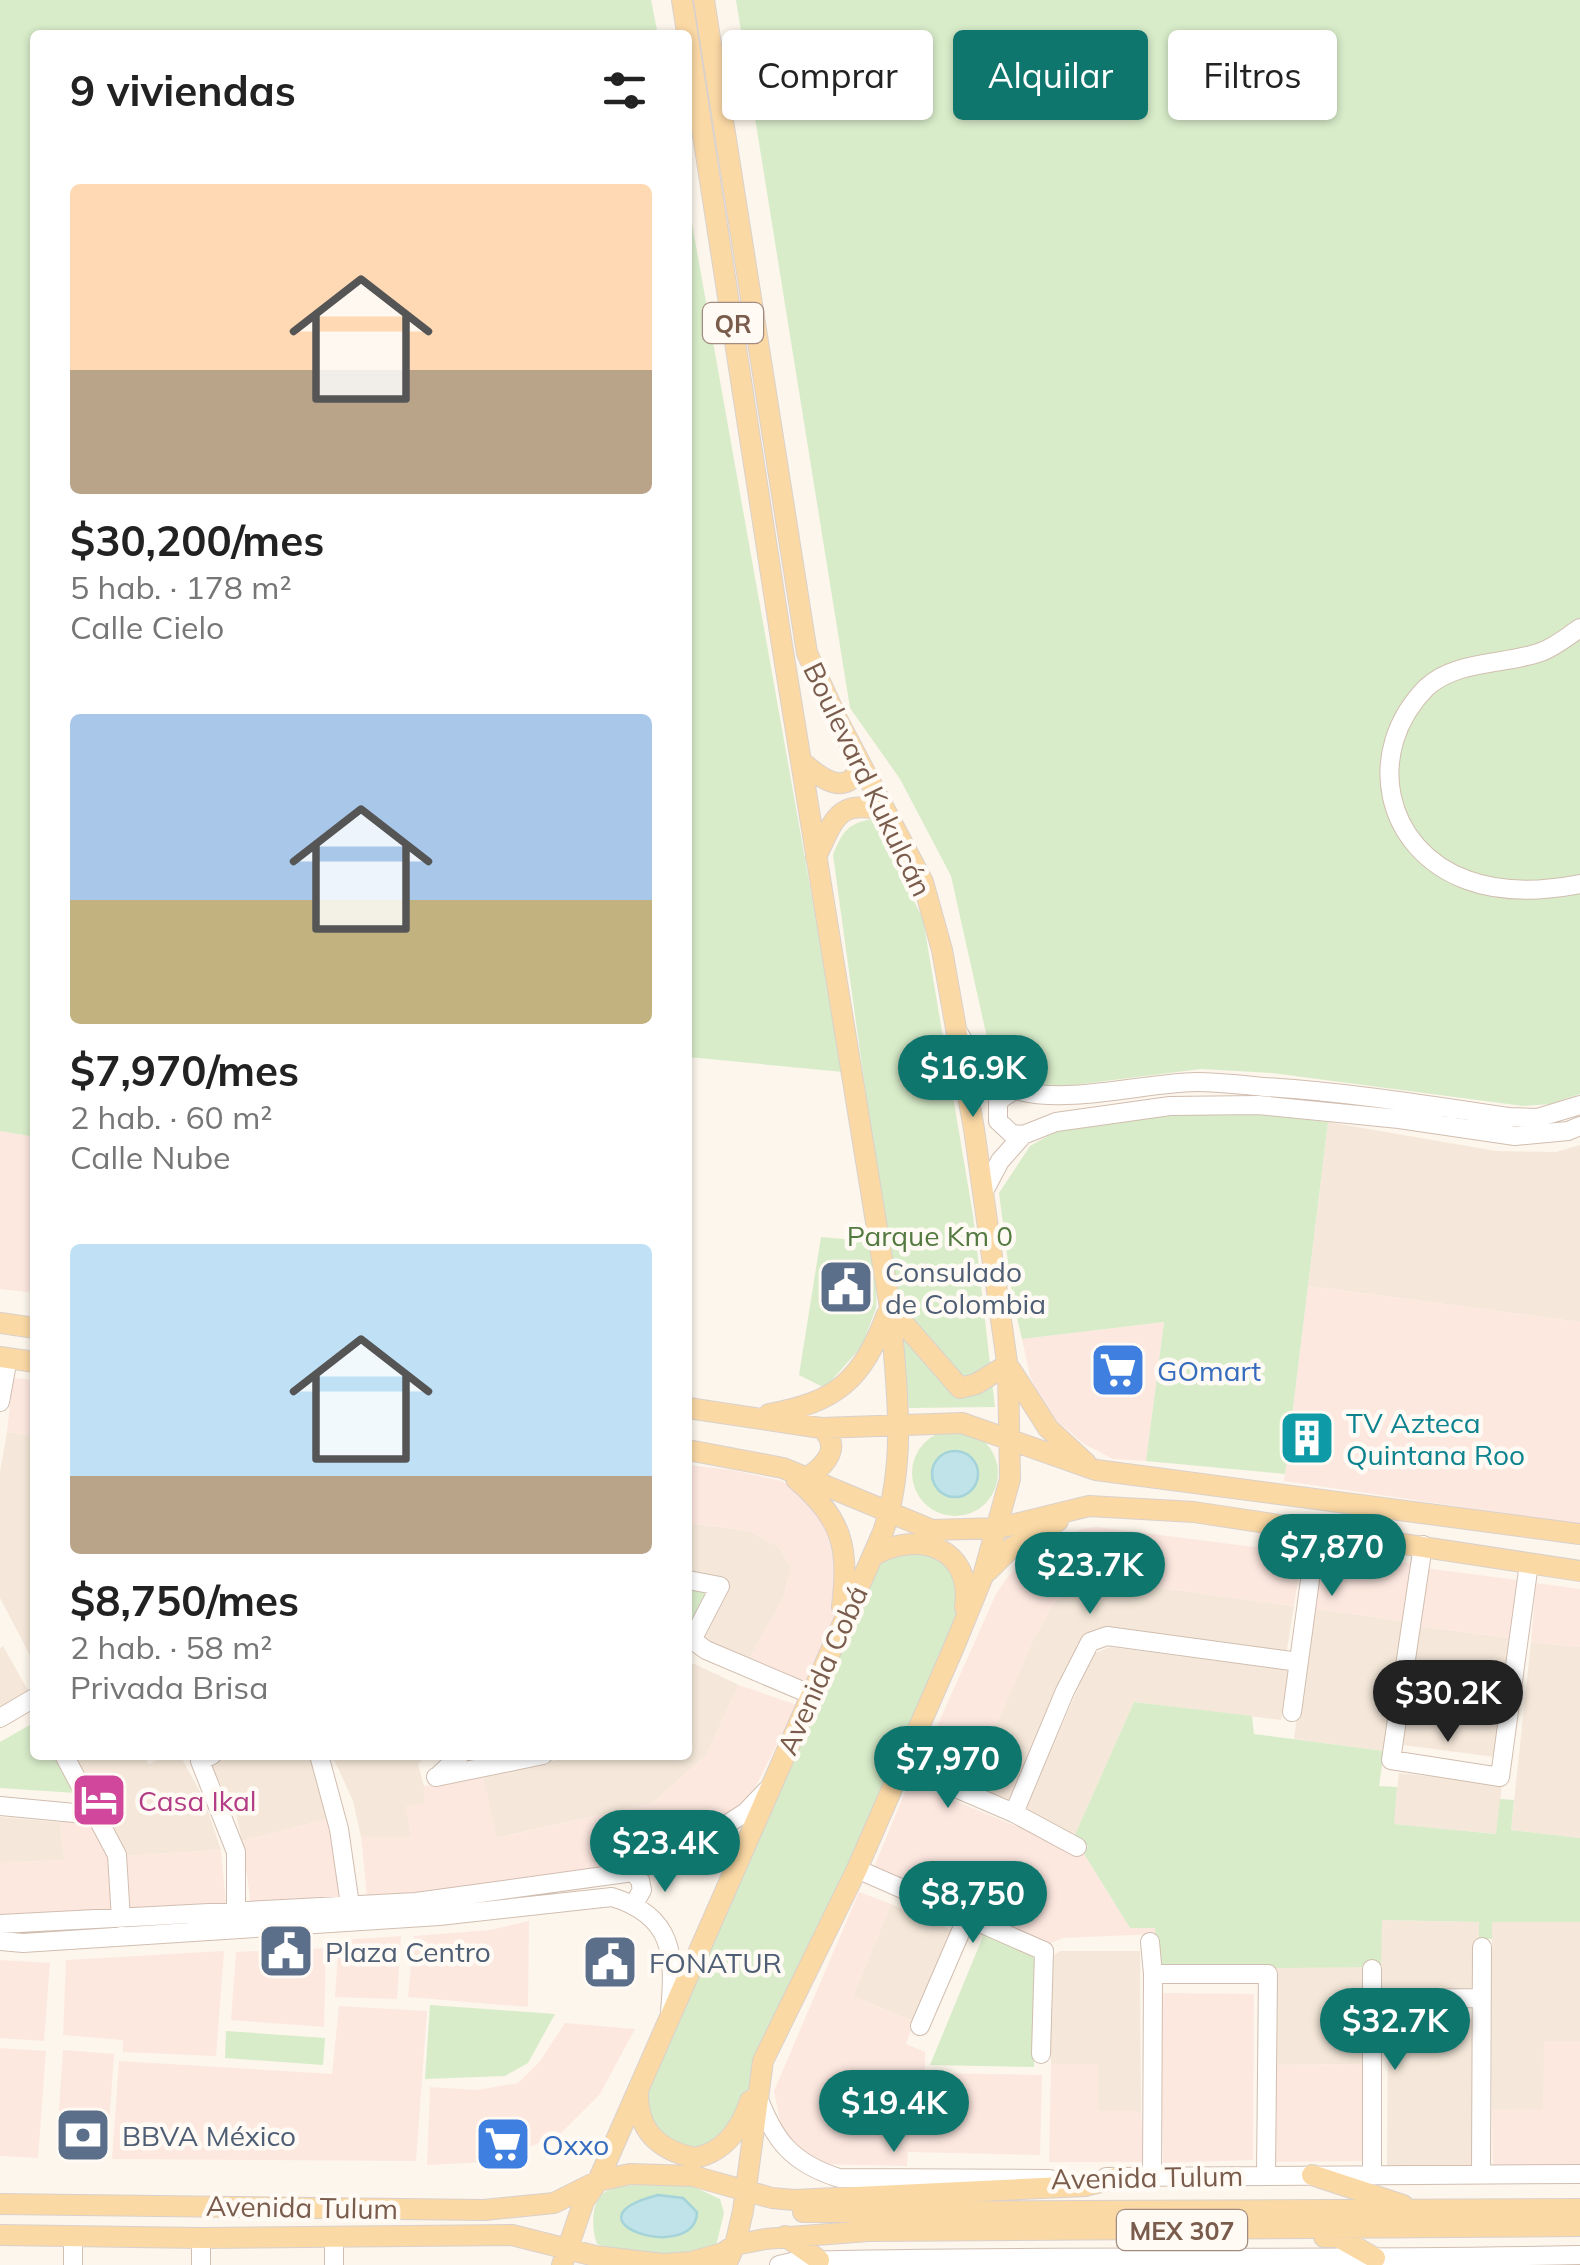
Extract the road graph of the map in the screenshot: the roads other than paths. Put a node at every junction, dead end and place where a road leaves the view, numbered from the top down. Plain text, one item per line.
1 (682, 0) edge
2 (704, 0) edge
3 (687, 30) edge
4 (692, 64) edge
5 (1580, 628) edge
6 (801, 761) junction
7 (861, 764) junction
8 (885, 811) junction
9 (816, 857) junction
10 (1580, 884) edge
11 (956, 1026) junction
12 (1014, 1090) junction
13 (1580, 1105) edge
14 (1580, 1126) edge
15 (1023, 1134) junction
16 (983, 1192) junction
17 (890, 1308) junction
18 (0, 1324) edge
19 (30, 1327) edge
20 (4, 1357) edge
21 (30, 1361) edge
22 (1007, 1362) junction
23 (0, 1402) edge
24 (692, 1409) edge
25 (752, 1417) junction
26 (932, 1423) junction
27 (898, 1426) junction
28 (820, 1428) junction
29 (980, 1428) junction
30 (1009, 1438) junction
31 (692, 1451) edge
32 (898, 1459) junction
33 (782, 1468) junction
34 (1011, 1468) junction
35 (1096, 1470) junction
36 (808, 1477) junction
37 (894, 1484) junction
38 (1197, 1486) junction
39 (1008, 1492) junction
40 (1270, 1494) junction
41 (1089, 1506) junction
42 (1194, 1512) junction
43 (889, 1515) junction
44 (1266, 1522) junction
45 (917, 1525) junction
46 (999, 1528) junction
47 (1318, 1529) junction
48 (966, 1530) junction
49 (1580, 1534) edge
50 (1423, 1545) junction
51 (873, 1556) junction
52 (1528, 1563) junction
53 (1580, 1571) edge
54 (984, 1576) junction
55 (692, 1581) edge
56 (840, 1631) junction
57 (960, 1634) junction
58 (692, 1635) edge
59 (692, 1640) edge
60 (1299, 1662) junction
61 (812, 1695) junction
62 (30, 1700) edge
63 (1292, 1712) dead end
64 (0, 1718) edge
65 (67, 1760) edge
66 (202, 1760) edge
67 (320, 1760) edge
68 (449, 1760) edge
69 (519, 1760) edge
70 (902, 1765) junction
71 (771, 1786) junction
72 (0, 1806) edge
73 (1014, 1813) junction
74 (96, 1815) junction
75 (1078, 1847) dead end
76 (857, 1869) junction
77 (633, 1872) junction
78 (634, 1904) junction
79 (350, 1905) junction
80 (967, 1917) junction
81 (121, 1919) junction
82 (236, 1919) junction
83 (0, 1924) edge
84 (0, 1941) edge
85 (1150, 1942) dead end
86 (1482, 1947) dead end
87 (1372, 1969) dead end
88 (1153, 1974) junction
89 (1482, 1998) junction
90 (1371, 1999) junction
91 (669, 2024) junction
92 (920, 2026) dead end
93 (1041, 2054) dead end
94 (764, 2061) junction
95 (638, 2092) junction
96 (757, 2093) junction
97 (1481, 2174) junction
98 (1580, 2174) edge
99 (1266, 2175) junction
100 (1312, 2175) junction
101 (1152, 2176) junction
102 (1120, 2177) junction
103 (1372, 2177) junction
104 (598, 2181) junction
105 (746, 2190) junction
106 (0, 2204) edge
107 (537, 2205) junction
108 (1580, 2209) edge
109 (1419, 2210) junction
110 (1580, 2226) edge
111 (1212, 2230) junction
112 (0, 2235) edge
113 (784, 2236) junction
114 (334, 2237) junction
115 (73, 2238) junction
116 (201, 2238) junction
117 (531, 2238) junction
118 (736, 2245) junction
119 (1580, 2255) edge
120 (566, 2257) edge
121 (1375, 2258) junction
122 (820, 2260) junction
123 (978, 2261) edge
124 (1093, 2261) edge
125 (1530, 2261) edge
126 (1195, 2262) edge
127 (1308, 2262) edge
128 (1418, 2262) edge
129 (73, 2265) edge
130 (201, 2265) edge
131 (334, 2265) edge
132 (726, 2265) edge
133 (779, 2265) edge

1 - 3 main road, Boulevard Kukulcán / QR
2 - 7 main road, Boulevard Kukulcán / QR
4 - 6 main road, Boulevard Kukulcán / QR
5 - 10 street
6 - 7 main road
6 - 9 main road, Boulevard Kukulcán / QR
7 - 8 main road, Boulevard Kukulcán / QR
8 - 9 main road
8 - 11 main road, Boulevard Kukulcán / QR
9 - 17 main road, Boulevard Kukulcán / QR
11 - 12 street
11 - 16 main road, Boulevard Kukulcán / QR
12 - 13 street
12 - 15 street
14 - 15 street
15 - 16 street
16 - 22 main road, Boulevard Kukulcán / QR
17 - 22 main road
17 - 25 main road
17 - 27 main road, Boulevard Kukulcán / QR
18 - 19 main road
20 - 21 main road
20 - 23 street
22 - 30 main road, Boulevard Kukulcán / QR
22 - 35 main road
24 - 25 main road
25 - 28 main road
26 - 27 main road
26 - 29 main road
26 - 32 main road
27 - 28 main road
27 - 32 main road, Avenida Cobá
28 - 36 main road
29 - 30 main road
29 - 34 main road
30 - 34 main road, Boulevard Kukulcán
30 - 35 main road
31 - 33 main road
32 - 37 main road, Avenida Cobá
33 - 36 main road
33 - 56 main road
34 - 39 main road
35 - 38 main road
36 - 43 main road
37 - 43 main road, Avenida Cobá
37 - 45 main road
38 - 40 main road
38 - 42 main road
39 - 46 main road
39 - 48 main road
40 - 44 main road
40 - 49 main road
41 - 42 main road
41 - 46 main road
41 - 54 main road
42 - 44 main road
43 - 45 main road
43 - 51 main road, Avenida Cobá
44 - 47 main road
45 - 48 main road
46 - 48 main road
46 - 54 main road
47 - 50 main road
47 - 60 street
50 - 52 main road
50 - 52 street
51 - 56 main road, Avenida Cobá
51 - 57 main road
52 - 53 main road
54 - 57 main road
55 - 58 street
56 - 61 main road, Avenida Cobá
57 - 70 main road
59 - 61 street
60 - 63 street
60 - 73 street
61 - 71 main road, Avenida Cobá
62 - 64 street
65 - 74 street
66 - 82 street
67 - 79 street
68 - 69 street
70 - 73 street
70 - 76 main road
71 - 77 street
71 - 91 main road, Avenida Cobá
72 - 74 street
73 - 75 street
74 - 81 street
76 - 80 street
76 - 94 main road
77 - 78 street
77 - 79 street
78 - 82 street
78 - 91 street
79 - 82 street
80 - 92 street
80 - 93 street
81 - 82 street
81 - 83 street
82 - 84 street
85 - 88 street
86 - 89 street
87 - 90 street
88 - 99 street
88 - 101 street
89 - 90 street
89 - 97 street
90 - 103 street
91 - 95 main road, Avenida Cobá
94 - 95 main road
94 - 96 main road
95 - 104 main road, Avenida Cobá
96 - 102 street, Avenida Tulum
96 - 105 main road
97 - 98 street, Avenida Tulum
97 - 103 street, Avenida Tulum
99 - 100 street, Avenida Tulum
99 - 101 street, Avenida Tulum
100 - 103 street, Avenida Tulum
100 - 109 main road
101 - 102 street, Avenida Tulum
102 - 105 main road
104 - 105 main road, Avenida Tulum
104 - 107 main road, Avenida Tulum
104 - 120 main road, Avenida Cobá
105 - 109 main road, Avenida Tulum / MEX 307
105 - 118 main road
106 - 107 main road, Avenida Tulum
107 - 117 main road
108 - 109 main road, Avenida Tulum / MEX 307
110 - 111 main road, Avenida Tulum / MEX 307
111 - 113 main road, Avenida Tulum / MEX 307
111 - 121 main road
112 - 115 main road, Avenida Tulum
113 - 118 main road, Avenida Tulum / MEX 307
113 - 122 main road
114 - 116 main road, Avenida Tulum
114 - 117 main road, Avenida Tulum
114 - 131 street
115 - 116 main road, Avenida Tulum
115 - 129 street
116 - 130 street
117 - 120 main road, Avenida Tulum
118 - 120 main road, Avenida Tulum
118 - 132 main road
119 - 125 street
121 - 127 street
121 - 128 street
122 - 123 street
122 - 133 street
123 - 124 street
124 - 126 street
125 - 128 street
126 - 127 street

